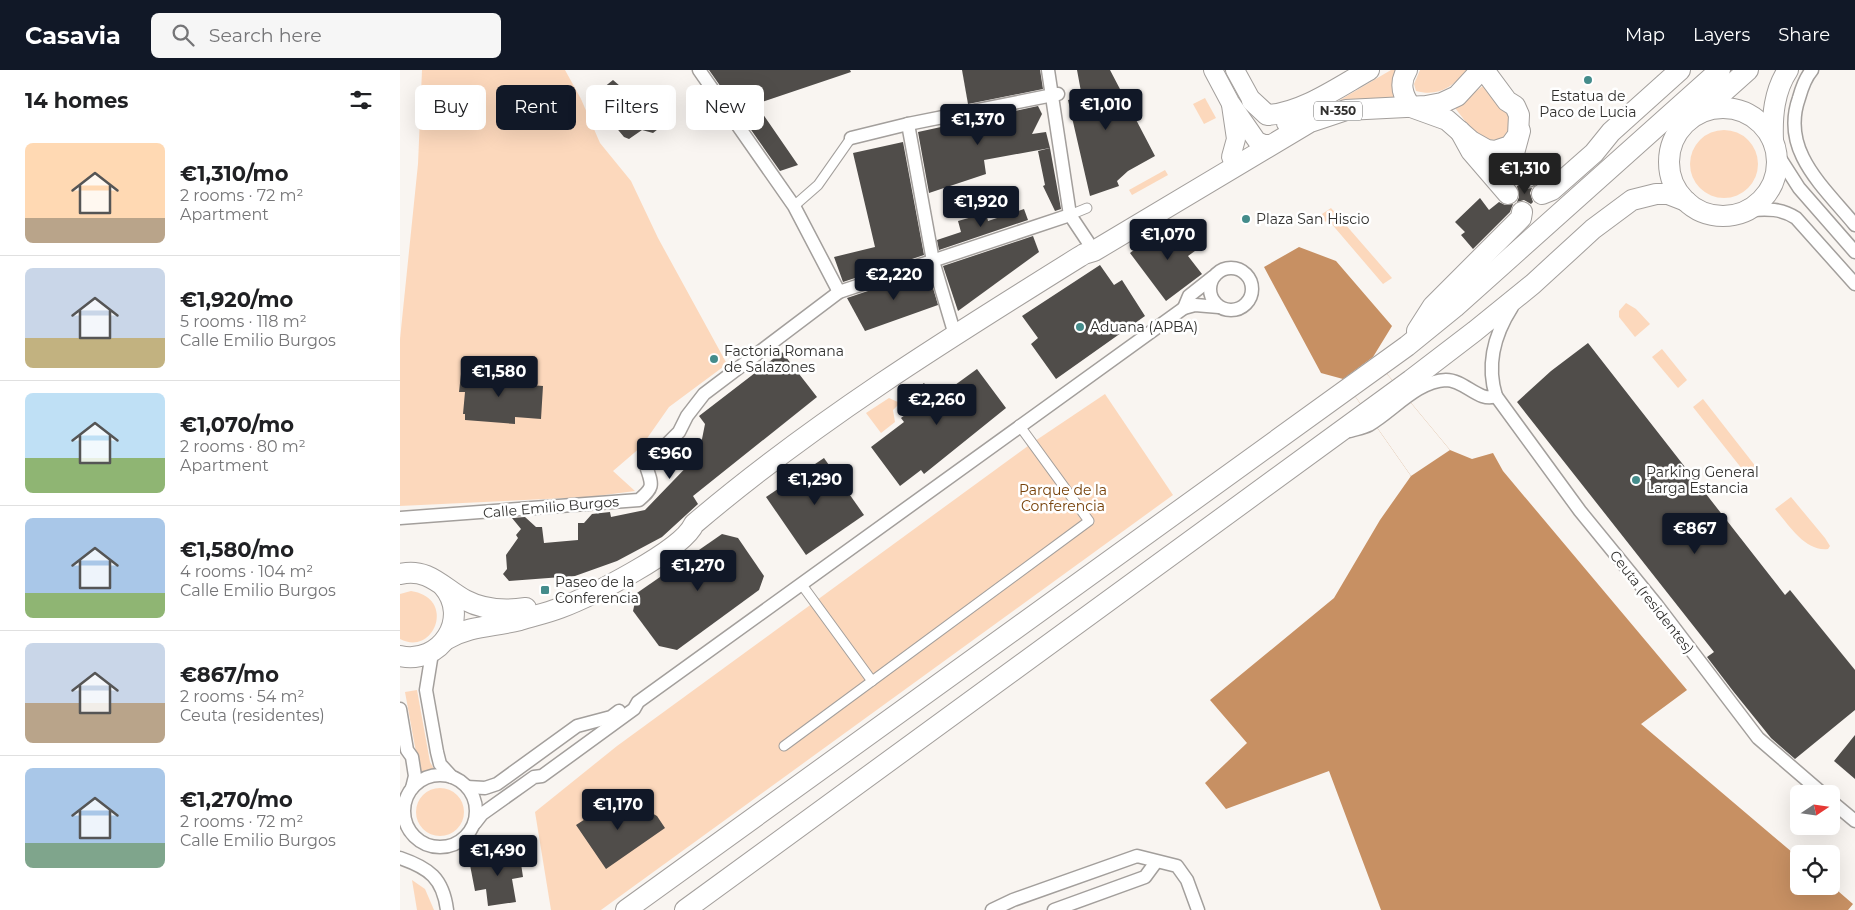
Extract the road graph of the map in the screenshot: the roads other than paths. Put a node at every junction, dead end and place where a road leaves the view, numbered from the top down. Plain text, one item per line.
1 (698, 70) edge
2 (1048, 70) edge
3 (1213, 70) edge
4 (1235, 70) edge
5 (1370, 70) edge
6 (1407, 70) edge
7 (1482, 70) edge
8 (1500, 70) edge
9 (1679, 70) edge
10 (1720, 70) edge
11 (1748, 70) edge
12 (1788, 70) edge
13 (1812, 70) edge
14 (1653, 94) junction
15 (1055, 95) junction
16 (1317, 100) junction
17 (1252, 101) joint
18 (1230, 102) junction
19 (1515, 106) junction
20 (1411, 107) junction
21 (1697, 115) junction
22 (908, 124) junction
23 (1520, 125) junction
24 (1680, 129) junction
25 (1460, 131) junction
26 (852, 138) joint
27 (1265, 142) junction
28 (1599, 146) junction
29 (1774, 147) junction
30 (1513, 151) junction
31 (1231, 157) junction
32 (1487, 169) junction
33 (1602, 175) junction
34 (1528, 178) dead end
35 (1508, 194) dead end
36 (1542, 194) dead end
37 (1686, 201) junction
38 (794, 206) junction
39 (1086, 208) dead end
40 (1749, 210) junction
41 (1522, 212) dead end
42 (1070, 214) junction
43 (1855, 225) edge
44 (1086, 248) junction
45 (1855, 252) edge
46 (933, 262) junction
47 (1213, 277) junction
48 (1855, 284) edge
49 (839, 292) junction
50 (1519, 295) junction
51 (1220, 307) junction
52 (1456, 307) junction
53 (1184, 308) junction
54 (955, 335) junction
55 (1407, 346) junction
56 (1496, 396) junction
57 (1020, 426) junction
58 (1338, 434) junction
59 (400, 518) edge
60 (694, 524) junction
61 (400, 574) edge
62 (440, 583) junction
63 (802, 585) junction
64 (447, 639) junction
65 (432, 653) junction
66 (400, 656) edge
67 (872, 681) junction
68 (638, 702) junction
69 (400, 709) edge
70 (784, 746) dead end
71 (452, 777) junction
72 (1813, 785) edge
73 (467, 787) junction
74 (412, 788) junction
75 (1840, 808) edge
76 (1855, 821) edge
77 (475, 823) junction
78 (400, 858) edge
79 (1156, 862) junction
80 (447, 910) edge
81 (626, 910) edge
82 (685, 910) edge
83 (992, 910) edge
84 (1054, 910) edge
85 (1198, 910) edge

1 - 38 street
2 - 15 street
3 - 18 main road
4 - 17 main road
5 - 16 main road, N-350
6 - 20 main road
7 - 19 main road
7 - 20 main road, N-350
8 - 19 main road
9 - 14 main road
9 - 28 main road
10 - 33 main road
11 - 21 main road
12 - 29 main road
13 - 43 street
14 - 28 main road
14 - 33 main road
15 - 22 street
15 - 42 street
16 - 17 main road
16 - 27 main road, N-350
18 - 27 main road
18 - 31 main road
19 - 23 main road
20 - 25 main road
20 - 27 main road, N-350
21 - 24 main road
21 - 29 main road
22 - 26 street
22 - 46 street
23 - 25 main road
23 - 30 main road
24 - 37 main road
24 - 52 main road
25 - 32 main road
26 - 38 street
27 - 31 main road, N-350
27 - 44 main road, N-350
28 - 36 main road
29 - 40 main road
29 - 45 street
30 - 32 main road
30 - 34 main road
31 - 44 main road, N-350
32 - 35 main road
33 - 52 main road
37 - 40 main road
37 - 50 main road
38 - 49 street
39 - 42 street
40 - 48 street
41 - 55 main road
42 - 44 street
42 - 46 street, Calle Emilio Burgos
44 - 54 main road, N-350
46 - 49 street, Calle Emilio Burgos
46 - 54 street
47 - 51 street
47 - 51 street
47 - 53 street
49 - 59 street, Calle Emilio Burgos
50 - 56 street
50 - 58 main road
51 - 53 street
52 - 55 main road
53 - 57 street
54 - 60 main road, N-350
55 - 81 main road
56 - 58 street
56 - 72 street, Ceuta (residentes)
57 - 63 street
57 - 67 street
58 - 82 main road
60 - 62 main road, N-350
60 - 64 main road, N-350
61 - 62 main road, N-350
62 - 64 main road
63 - 67 street
63 - 68 street
64 - 65 main road, N-350
65 - 66 main road
65 - 71 street
67 - 70 street
68 - 73 street
68 - 77 street
69 - 74 street
71 - 73 street
71 - 74 street
73 - 77 street
74 - 77 street
75 - 76 street
78 - 80 street
79 - 83 street
79 - 84 street
79 - 85 street

